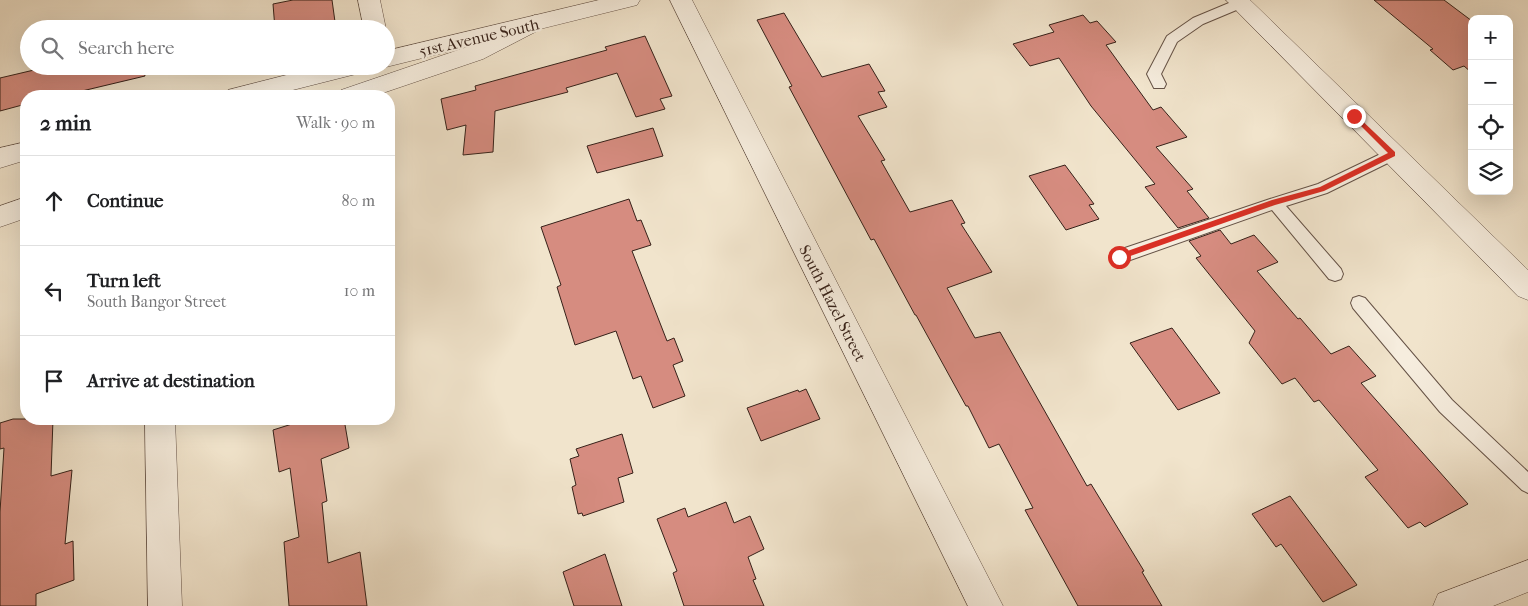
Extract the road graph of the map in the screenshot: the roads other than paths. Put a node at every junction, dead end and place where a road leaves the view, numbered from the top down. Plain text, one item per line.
1 (369, 0) edge
2 (629, 0) edge
3 (681, 0) edge
4 (1239, 2) edge
5 (373, 20) edge
6 (535, 24) junction
7 (395, 57) edge
8 (320, 75) edge
9 (1159, 84) dead end
10 (260, 90) edge
11 (366, 90) edge
12 (20, 153) edge
13 (1393, 154) junction
14 (0, 158) edge
15 (1274, 203) junction
16 (20, 209) edge
17 (0, 217) edge
18 (1119, 257) dead end
19 (1334, 274) dead end
20 (1528, 288) edge
21 (1359, 303) dead end
22 (160, 425) edge
23 (1528, 484) edge
24 (1528, 576) edge
25 (165, 606) edge
26 (986, 606) edge
27 (1450, 606) edge

1 - 5 street
2 - 6 street, 51st Avenue South
3 - 26 street, South Hazel Street
4 - 9 lane
4 - 13 street
6 - 7 street, 51st Avenue South
6 - 11 street
8 - 10 street
12 - 14 street
13 - 15 lane
13 - 20 street
15 - 18 lane
15 - 19 lane
16 - 17 street
21 - 23 lane
22 - 25 street
24 - 27 street

